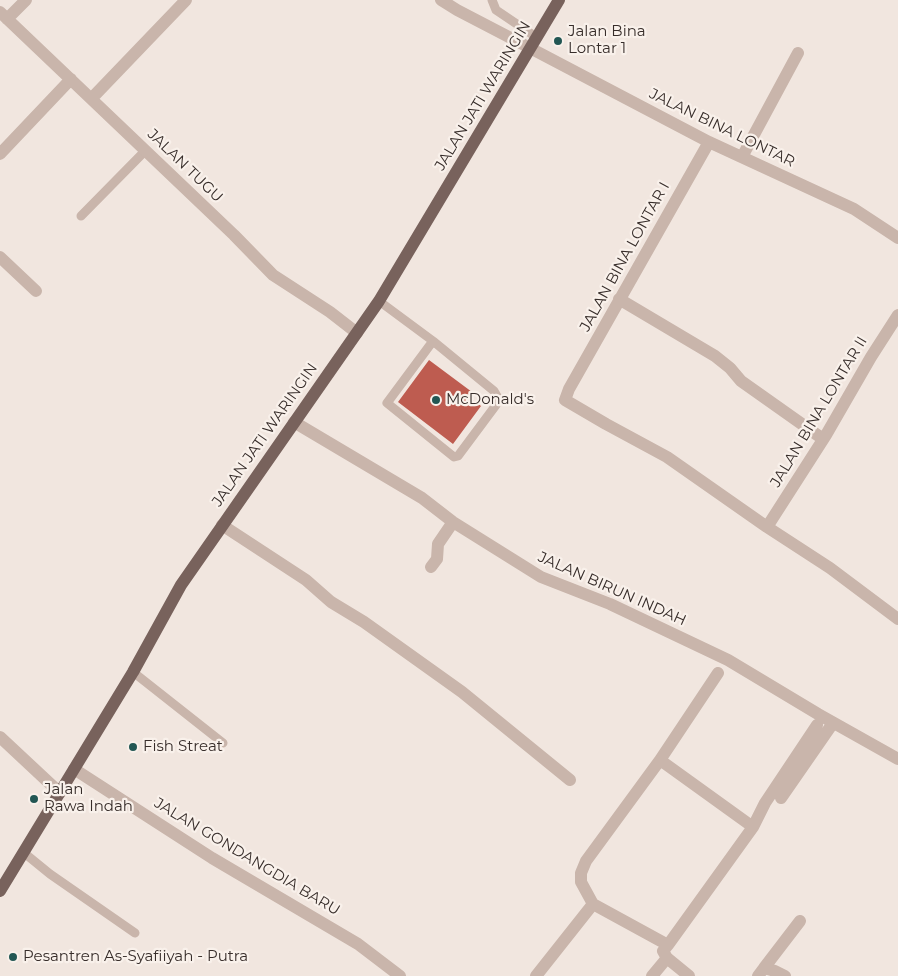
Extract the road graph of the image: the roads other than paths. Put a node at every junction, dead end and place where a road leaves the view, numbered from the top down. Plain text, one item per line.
1 (26, 0) edge
2 (186, 0) edge
3 (441, 0) edge
4 (492, 0) edge
5 (559, 0) edge
6 (4, 15) edge
7 (533, 43) junction
8 (798, 53) dead end
9 (71, 79) junction
10 (92, 98) junction
11 (709, 142) junction
12 (145, 151) junction
13 (0, 154) edge
14 (742, 157) junction
15 (81, 216) dead end
16 (898, 238) edge
17 (0, 257) edge
18 (36, 291) dead end
19 (620, 299) junction
20 (379, 301) junction
21 (898, 315) edge
22 (357, 333) junction
23 (434, 341) junction
24 (294, 422) junction
25 (823, 439) junction
26 (453, 522) junction
27 (222, 525) junction
28 (767, 527) junction
29 (431, 567) dead end
30 (898, 619) edge
31 (133, 672) junction
32 (718, 673) dead end
33 (834, 723) junction
34 (817, 725) dead end
35 (0, 737) edge
36 (223, 743) dead end
37 (898, 759) edge
38 (660, 760) junction
39 (74, 769) junction
40 (570, 780) dead end
41 (60, 793) junction
42 (781, 798) dead end
43 (753, 827) junction
44 (23, 852) junction
45 (0, 891) edge
46 (593, 904) junction
47 (800, 921) dead end
48 (135, 933) dead end
49 (668, 945) junction
50 (667, 958) junction
51 (761, 972) edge
52 (400, 976) edge
53 (536, 976) edge
54 (652, 976) edge
55 (689, 976) edge
56 (785, 976) edge

1 - 6 street
2 - 10 street
3 - 7 street, JALAN BINA LONTAR
4 - 7 lane
5 - 7 main road, JALAN JATI WARINGIN
6 - 9 street, JALAN TUGU
7 - 11 street, JALAN BINA LONTAR
7 - 20 main road, JALAN JATI WARINGIN
8 - 14 street
9 - 10 street, JALAN TUGU
9 - 13 street
10 - 12 street, JALAN TUGU
11 - 14 street, JALAN BINA LONTAR
11 - 19 street, JALAN BINA LONTAR I
12 - 15 lane
12 - 22 street, JALAN TUGU
14 - 16 street, JALAN BINA LONTAR
17 - 18 street
19 - 25 street
19 - 28 street, JALAN BINA LONTAR I
20 - 22 main road, JALAN JATI WARINGIN
20 - 23 lane
21 - 25 street, JALAN BINA LONTAR II
22 - 24 main road, JALAN JATI WARINGIN
23 - 23 lane
24 - 26 street, JALAN BIRUN INDAH
24 - 27 main road, JALAN JATI WARINGIN
25 - 28 street, JALAN BINA LONTAR II
26 - 29 street
26 - 33 street, JALAN BIRUN INDAH
27 - 31 main road, JALAN JATI WARINGIN
27 - 40 street
28 - 30 street
31 - 36 lane
31 - 39 main road, JALAN JATI WARINGIN
32 - 38 street
33 - 37 street, JALAN BIRUN INDAH
33 - 42 street
34 - 43 street
35 - 41 street
38 - 43 street
38 - 46 street
39 - 41 main road, JALAN JATI WARINGIN
39 - 52 street, JALAN GONDANGDIA BARU
41 - 44 main road, JALAN JATI WARINGIN
43 - 49 street
44 - 45 main road, JALAN JATI WARINGIN
44 - 48 lane
46 - 49 street
46 - 53 street
47 - 51 street
49 - 50 street
50 - 54 street
50 - 55 street
51 - 56 street

